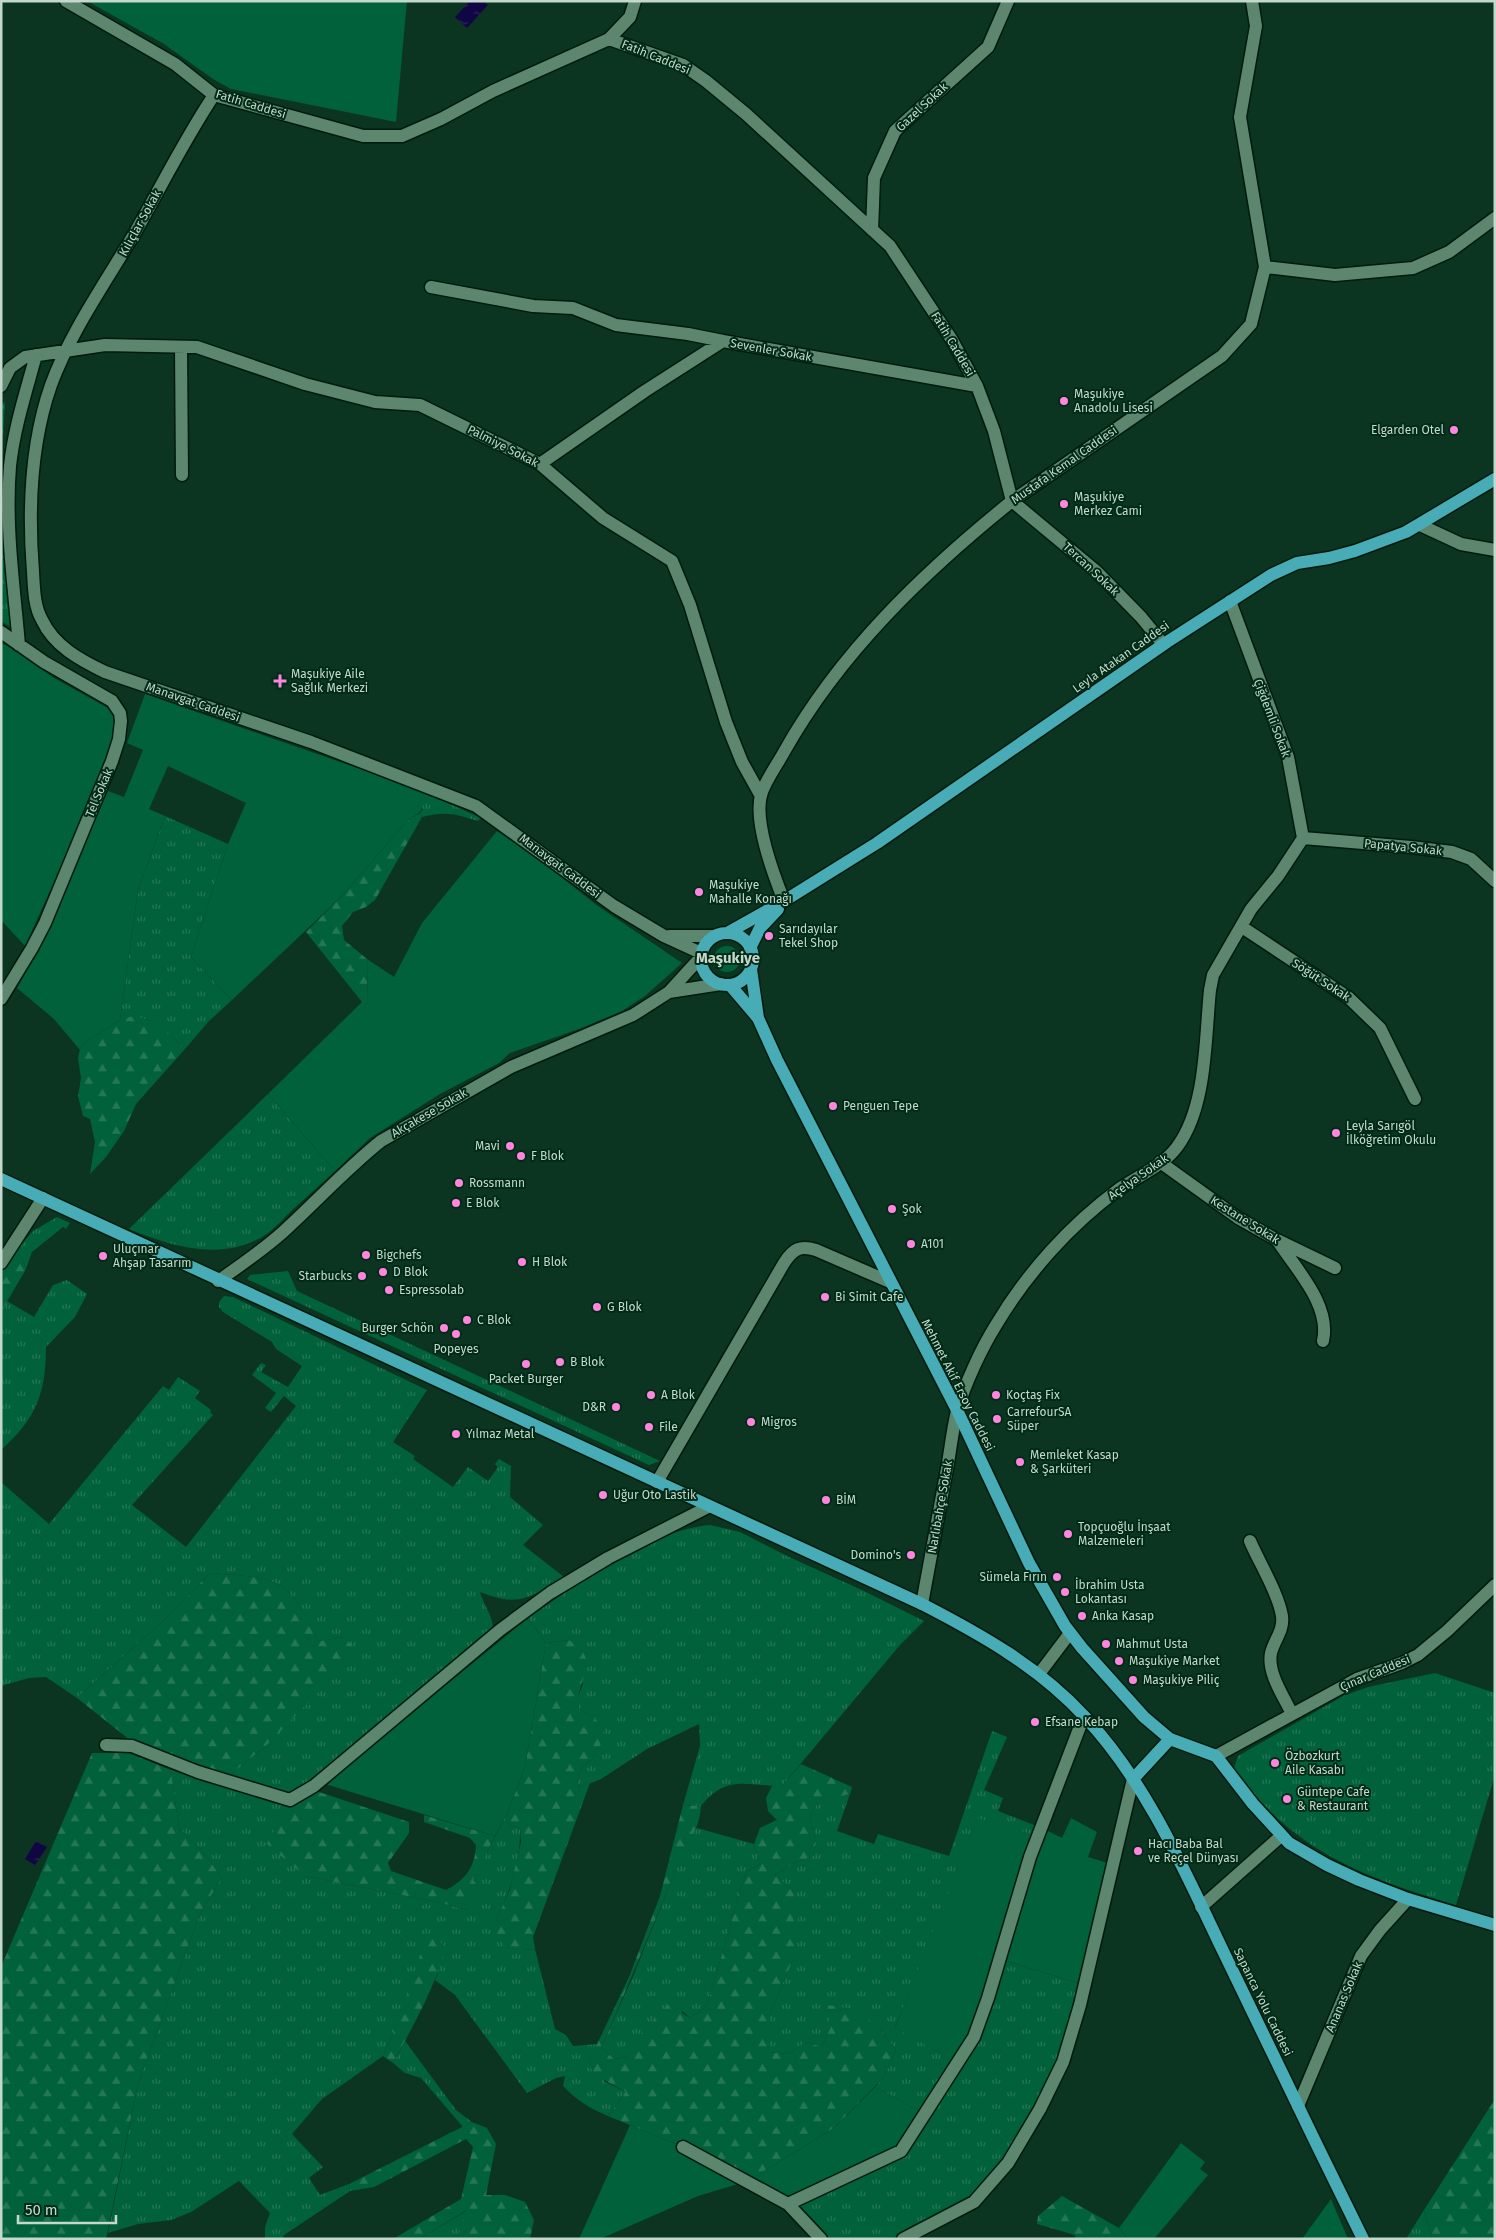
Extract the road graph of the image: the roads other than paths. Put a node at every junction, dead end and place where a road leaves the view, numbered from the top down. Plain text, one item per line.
1 (66, 1) edge
2 (635, 1) edge
3 (1008, 1) edge
4 (1252, 1) edge
5 (609, 38) junction
6 (214, 95) junction
7 (1495, 218) edge
8 (872, 230) junction
9 (1265, 267) junction
10 (431, 287) dead end
11 (723, 341) junction
12 (181, 347) junction
13 (66, 352) junction
14 (36, 355) junction
15 (1, 386) edge
16 (977, 386) junction
17 (540, 464) junction
18 (182, 475) dead end
19 (1495, 479) edge
20 (1012, 501) junction
21 (1420, 524) junction
22 (1495, 550) edge
23 (1230, 601) junction
24 (1, 632) edge
25 (1163, 644) junction
26 (19, 645) junction
27 (761, 796) junction
28 (1303, 838) junction
29 (1495, 881) edge
30 (784, 901) junction
31 (1242, 927) junction
32 (729, 932) junction
33 (664, 936) junction
34 (714, 936) junction
35 (750, 948) junction
36 (701, 956) junction
37 (751, 969) junction
38 (725, 984) junction
39 (669, 992) junction
40 (1, 999) edge
41 (758, 1018) junction
42 (1415, 1099) dead end
43 (1160, 1162) junction
44 (1, 1179) edge
45 (43, 1198) junction
46 (1277, 1240) junction
47 (1, 1263) edge
48 (1335, 1268) dead end
49 (218, 1281) junction
50 (890, 1282) junction
51 (1323, 1341) dead end
52 (958, 1410) junction
53 (657, 1482) junction
54 (708, 1507) junction
55 (1250, 1542) dead end
56 (1495, 1585) edge
57 (922, 1604) junction
58 (1070, 1633) junction
59 (1039, 1674) junction
60 (1292, 1714) junction
61 (1084, 1716) junction
62 (1170, 1739) junction
63 (106, 1745) dead end
64 (1216, 1756) junction
65 (1133, 1779) junction
66 (1281, 1836) junction
67 (1408, 1899) junction
68 (1202, 1907) junction
69 (1495, 1924) edge
70 (1298, 2106) junction
71 (683, 2147) dead end
72 (788, 2204) junction
73 (821, 2239) edge
74 (903, 2239) edge
75 (1363, 2239) edge

1 - 6 street, Fatih Caddesi
2 - 5 street
3 - 8 street, Gazel Sokak
4 - 9 street, Mustafa Kemal Caddesi
5 - 6 street, Fatih Caddesi
5 - 8 street, Fatih Caddesi
6 - 13 street, Kılıçlar Sokak
7 - 9 street
8 - 16 street, Fatih Caddesi
9 - 20 street, Mustafa Kemal Caddesi
10 - 11 street
11 - 16 street, Sevenler Sokak
11 - 17 street, Sevenler Sokak
12 - 13 street, Palmiye Sokak
12 - 17 street, Palmiye Sokak
12 - 18 street
13 - 14 street
13 - 33 street, Manavgat Caddesi
14 - 15 street
14 - 26 street
16 - 20 street, Fatih Caddesi
17 - 27 street, Palmiye Sokak
19 - 21 main road, Leyla Atakan Caddesi
20 - 25 street, Tercan Sokak
20 - 27 street, Mustafa Kemal Caddesi
21 - 22 street
21 - 23 main road, Leyla Atakan Caddesi
23 - 25 main road, Leyla Atakan Caddesi
23 - 28 street, Çiğdemli Sokak
24 - 26 street, Tel Sokak
25 - 30 main road, Leyla Atakan Caddesi
26 - 40 street, Tel Sokak
27 - 30 street
28 - 29 street, Papatya Sokak
28 - 31 street, Açelya Sokak
30 - 32 main road
30 - 35 main road
31 - 42 street, Söğüt Sokak
31 - 43 street, Açelya Sokak
32 - 34 main road
32 - 35 main road
33 - 34 street
33 - 36 street, Manavgat Caddesi
34 - 36 main road
35 - 37 main road
36 - 38 main road
36 - 39 street
37 - 38 main road
37 - 41 main road
38 - 39 street
38 - 41 main road
39 - 49 street, Akçakese Sokak
41 - 50 main road, Mehmet Akif Ersoy Caddesi
43 - 46 street, Kestane Sokak
43 - 52 street, Açelya Sokak
44 - 45 main road, Sapanca Yolu Caddesi
45 - 47 street
45 - 49 main road, Sapanca Yolu Caddesi
46 - 48 street, Kestane Sokak
46 - 51 street
49 - 53 main road, Sapanca Yolu Caddesi
50 - 52 main road, Mehmet Akif Ersoy Caddesi
50 - 53 street
52 - 57 street, Narlıbahçe Sokak
52 - 58 main road, Mehmet Akif Ersoy Caddesi
53 - 54 main road, Sapanca Yolu Caddesi
54 - 57 main road, Sapanca Yolu Caddesi
54 - 63 street
55 - 60 street
56 - 60 street, Çınar Caddesi
57 - 59 main road, Sapanca Yolu Caddesi
58 - 59 street
58 - 62 main road, Mehmet Akif Ersoy Caddesi
59 - 61 main road, Sapanca Yolu Caddesi
60 - 64 street, Çınar Caddesi
61 - 65 main road, Sapanca Yolu Caddesi
61 - 72 street
62 - 64 main road, Mehmet Akif Ersoy Caddesi
62 - 65 main road
64 - 66 main road
65 - 68 main road, Sapanca Yolu Caddesi
65 - 74 street
66 - 67 main road
66 - 68 street
67 - 69 main road
67 - 70 street, Ananas Sokak
68 - 70 main road, Sapanca Yolu Caddesi
70 - 75 main road, Sapanca Yolu Caddesi
71 - 72 street
72 - 73 street

